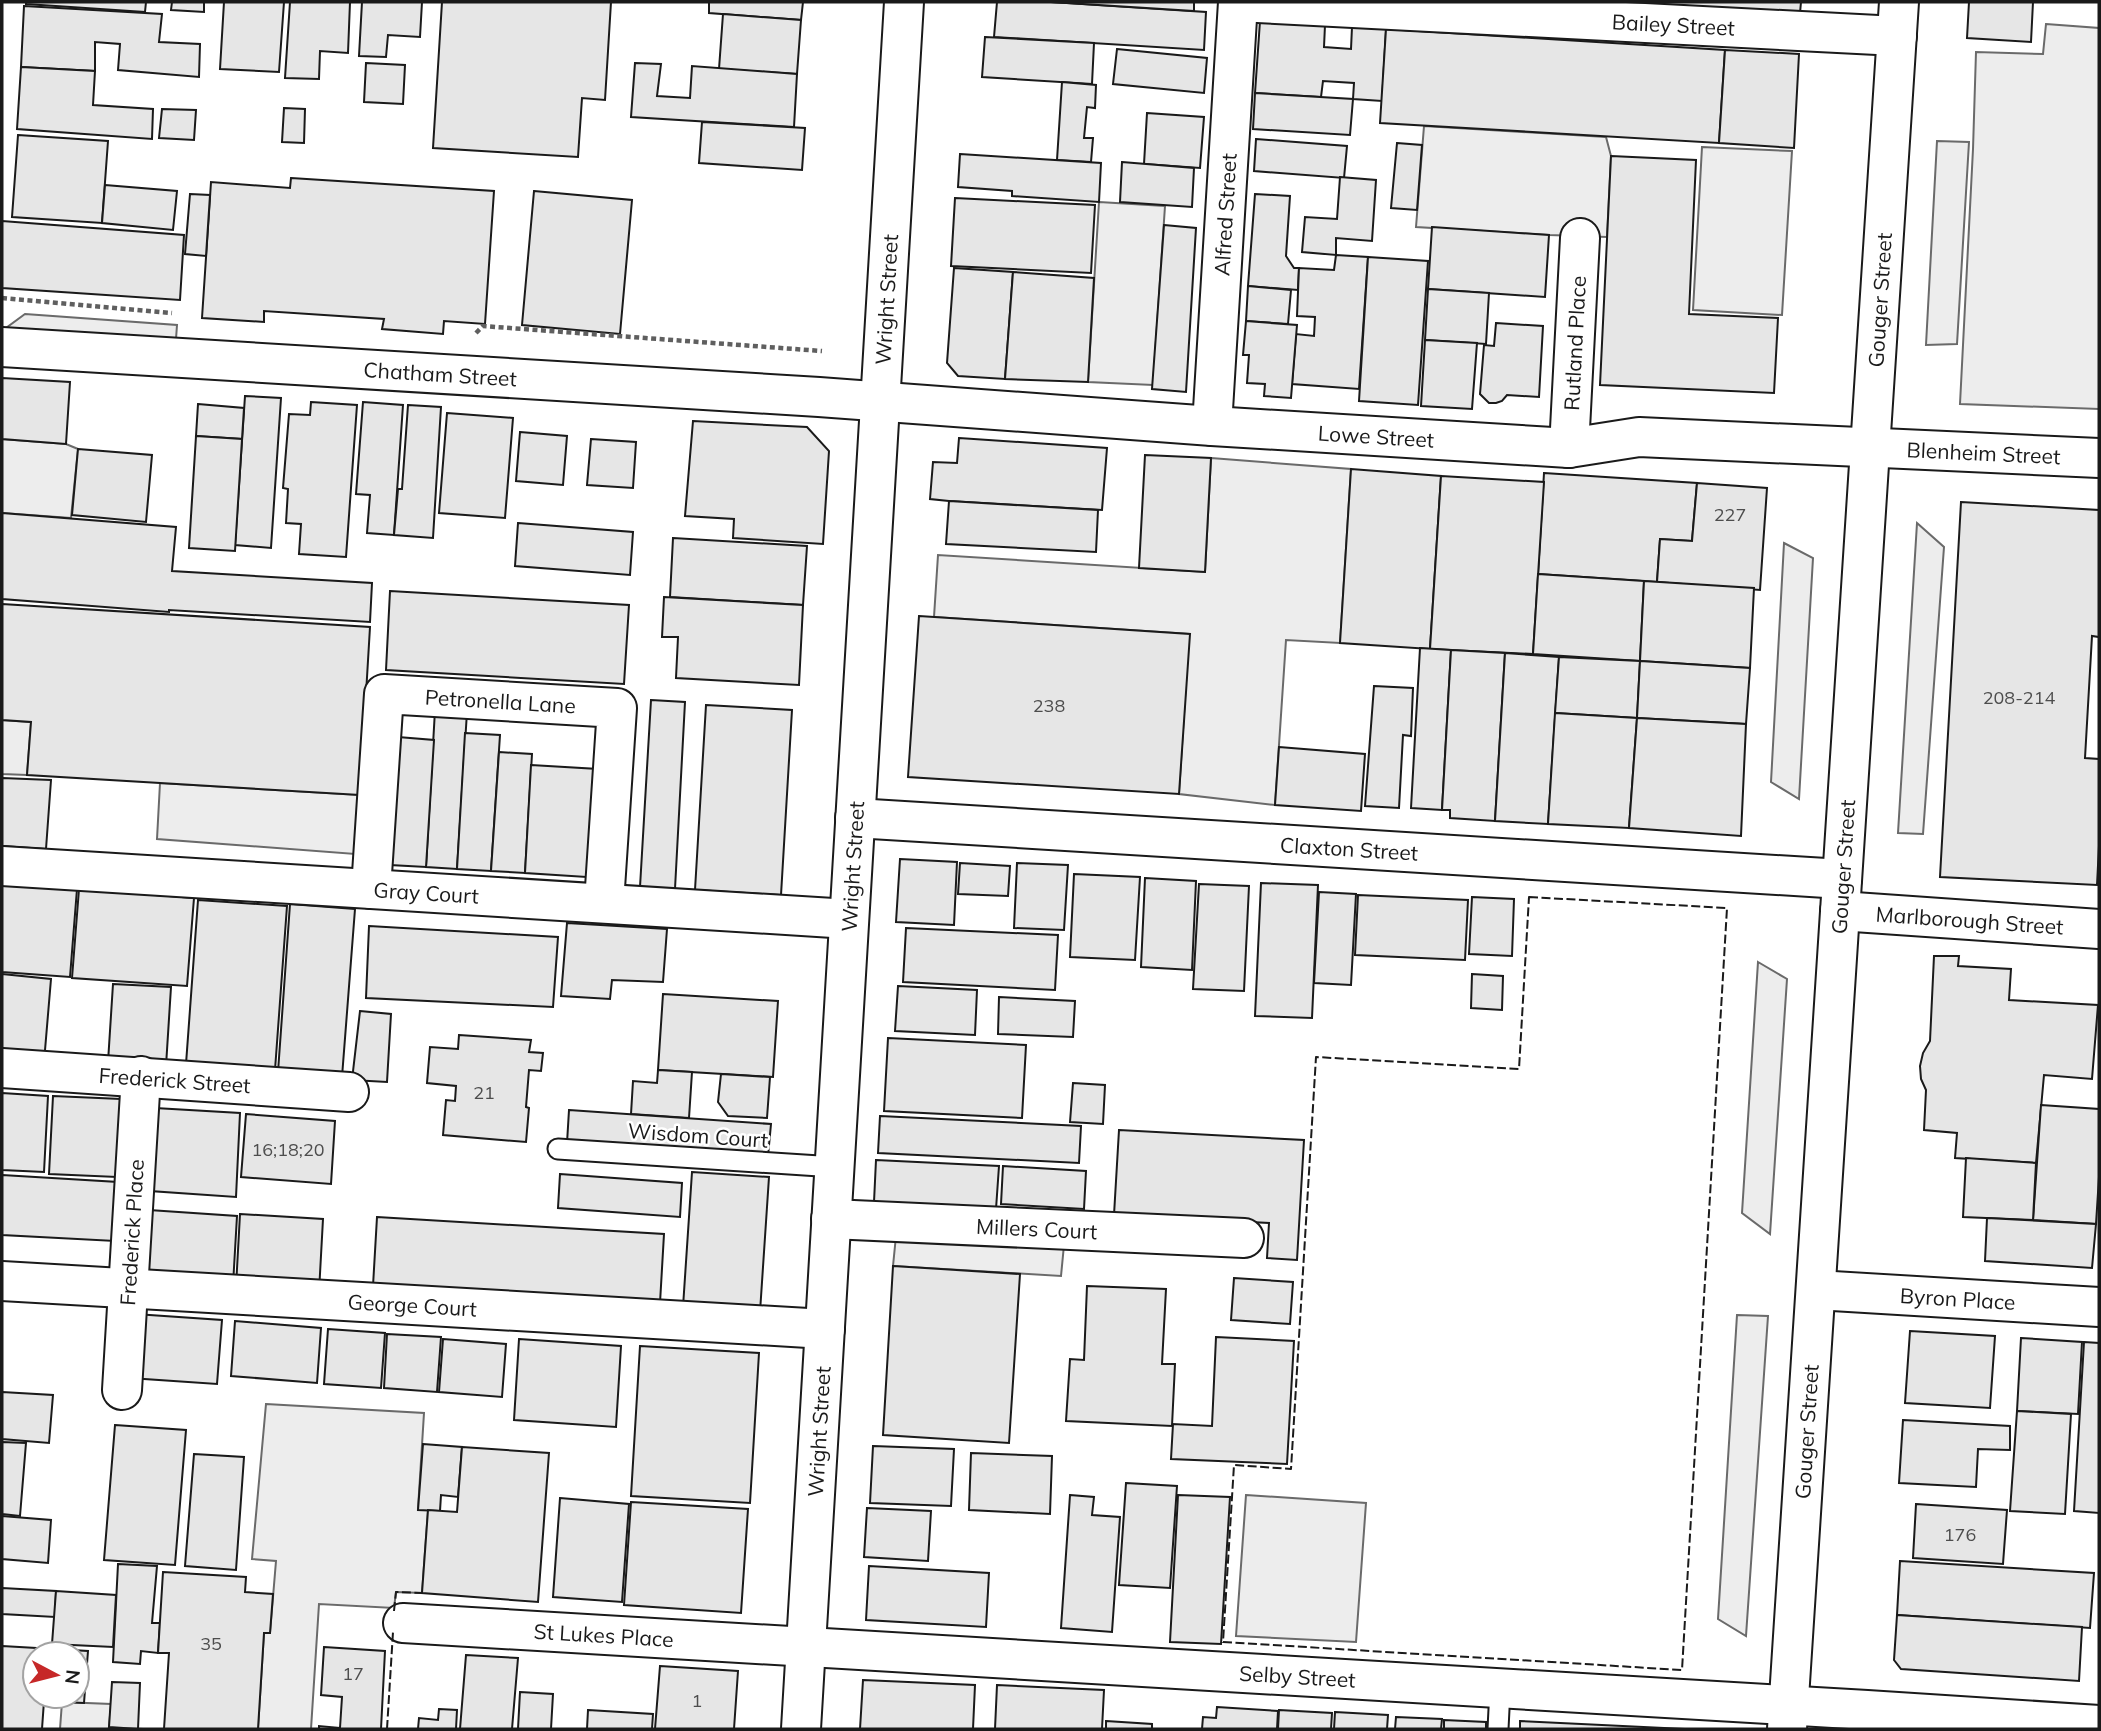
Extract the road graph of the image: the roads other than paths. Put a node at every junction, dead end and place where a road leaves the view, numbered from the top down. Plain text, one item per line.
1 (904, 2) edge
2 (1238, 2) edge
3 (1898, 19) edge
4 (1580, 239) dead end
5 (2, 347) edge
6 (881, 401) junction
7 (1212, 426) junction
8 (1870, 446) junction
9 (1569, 448) junction
10 (2099, 458) edge
11 (855, 818) junction
12 (2, 866) edge
13 (371, 889) junction
14 (1841, 895) junction
15 (604, 903) junction
16 (849, 919) junction
17 (2099, 929) edge
18 (2, 1068) edge
19 (141, 1076) junction
20 (349, 1092) dead end
21 (558, 1149) dead end
22 (835, 1167) junction
23 (831, 1219) junction
24 (1244, 1238) dead end
25 (2, 1281) edge
26 (127, 1288) junction
27 (1816, 1290) junction
28 (2099, 1307) edge
29 (825, 1329) junction
30 (122, 1390) dead end
31 (403, 1623) dead end
32 (806, 1647) junction
33 (1500, 1689) junction
34 (1788, 1717) edge
35 (2099, 1724) edge
36 (801, 1729) edge
37 (1498, 1729) edge

1 - 6 street, Wright Street
2 - 3 street, Bailey Street
2 - 7 street, Alfred Street
3 - 8 street, Gouger Street
4 - 9 street, Rutland Place
5 - 6 street, Chatham Street
6 - 7 street, Lowe Street
6 - 11 street, Wright Street
7 - 9 street, Lowe Street
8 - 9 street, Lowe Street
8 - 10 street, Blenheim Street
8 - 14 street, Gouger Street
11 - 14 street, Claxton Street
11 - 16 street, Wright Street
12 - 13 street, Gray Court
13 - 15 street, Gray Court
13 - 15 street, Petronella Lane
14 - 17 street, Marlborough Street
14 - 27 street, Gouger Street
15 - 16 street, Gray Court
16 - 22 street, Wright Street
18 - 19 street, Frederick Street
19 - 20 street, Frederick Street
19 - 26 street, Frederick Place
21 - 22 lane, Wisdom Court
22 - 23 street, Wright Street
23 - 24 street, Millers Court
23 - 29 street, Wright Street
25 - 26 street, George Court
26 - 29 street, George Court
26 - 30 street, Frederick Place
27 - 28 street, Byron Place
27 - 34 street, Gouger Street
29 - 32 street, Wright Street
31 - 32 street, St Lukes Place
32 - 33 street, Selby Street
32 - 36 street, Wright Street
33 - 34 street, Selby Street
33 - 37 lane
34 - 35 street, Selby Street

